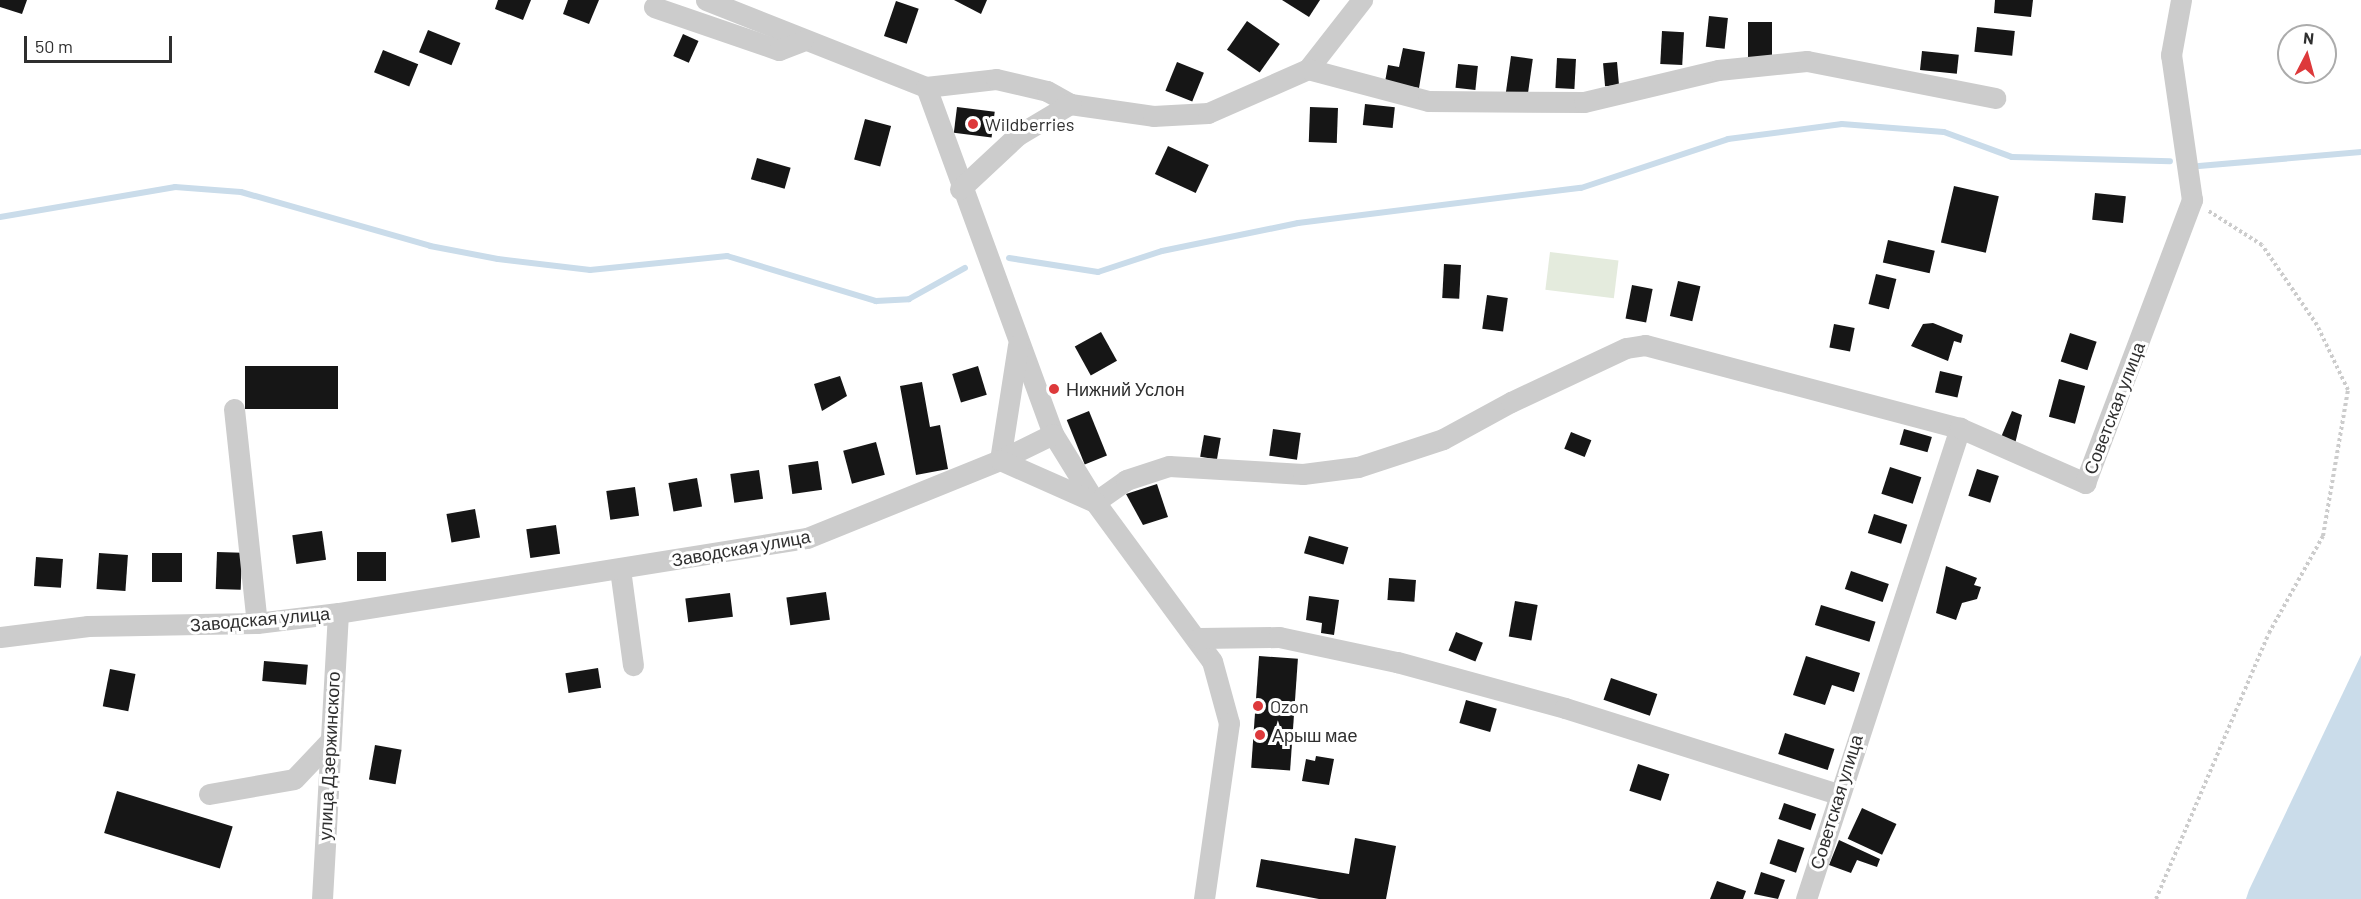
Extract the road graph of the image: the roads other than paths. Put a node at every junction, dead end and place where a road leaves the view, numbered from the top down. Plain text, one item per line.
1 (706, 0) edge
2 (1362, 0) edge
3 (2181, 0) edge
4 (654, 7) dead end
5 (802, 41) junction
6 (1308, 69) junction
7 (926, 87) junction
8 (1995, 98) dead end
9 (1070, 105) junction
10 (960, 189) junction
11 (1018, 345) junction
12 (234, 409) dead end
13 (1960, 428) junction
14 (1053, 434) junction
15 (1000, 460) junction
16 (1095, 502) junction
17 (620, 569) junction
18 (338, 613) junction
19 (257, 623) junction
20 (0, 637) edge
21 (1199, 638) junction
22 (633, 665) dead end
23 (330, 741) junction
24 (209, 794) dead end
25 (1838, 794) junction
26 (322, 899) edge
27 (1204, 899) edge
28 (1806, 899) edge

1 - 5 street
2 - 6 street
3 - 13 street, Советская улица
4 - 5 street
5 - 7 street
6 - 8 street
6 - 9 street
7 - 9 street
7 - 10 street
9 - 10 street
10 - 11 street
11 - 14 street
11 - 15 street
12 - 19 street
13 - 16 street
13 - 25 street, Советская улица
14 - 15 street, Заводская улица
14 - 16 street
15 - 16 street
15 - 17 street, Заводская улица
16 - 21 street
17 - 18 street, Заводская улица
17 - 22 street
18 - 19 street, Заводская улица
18 - 23 street, улица Дзержинского
19 - 20 street, Заводская улица
21 - 25 street
21 - 27 street
23 - 24 street
23 - 26 street, улица Дзержинского
25 - 28 street, Советская улица

